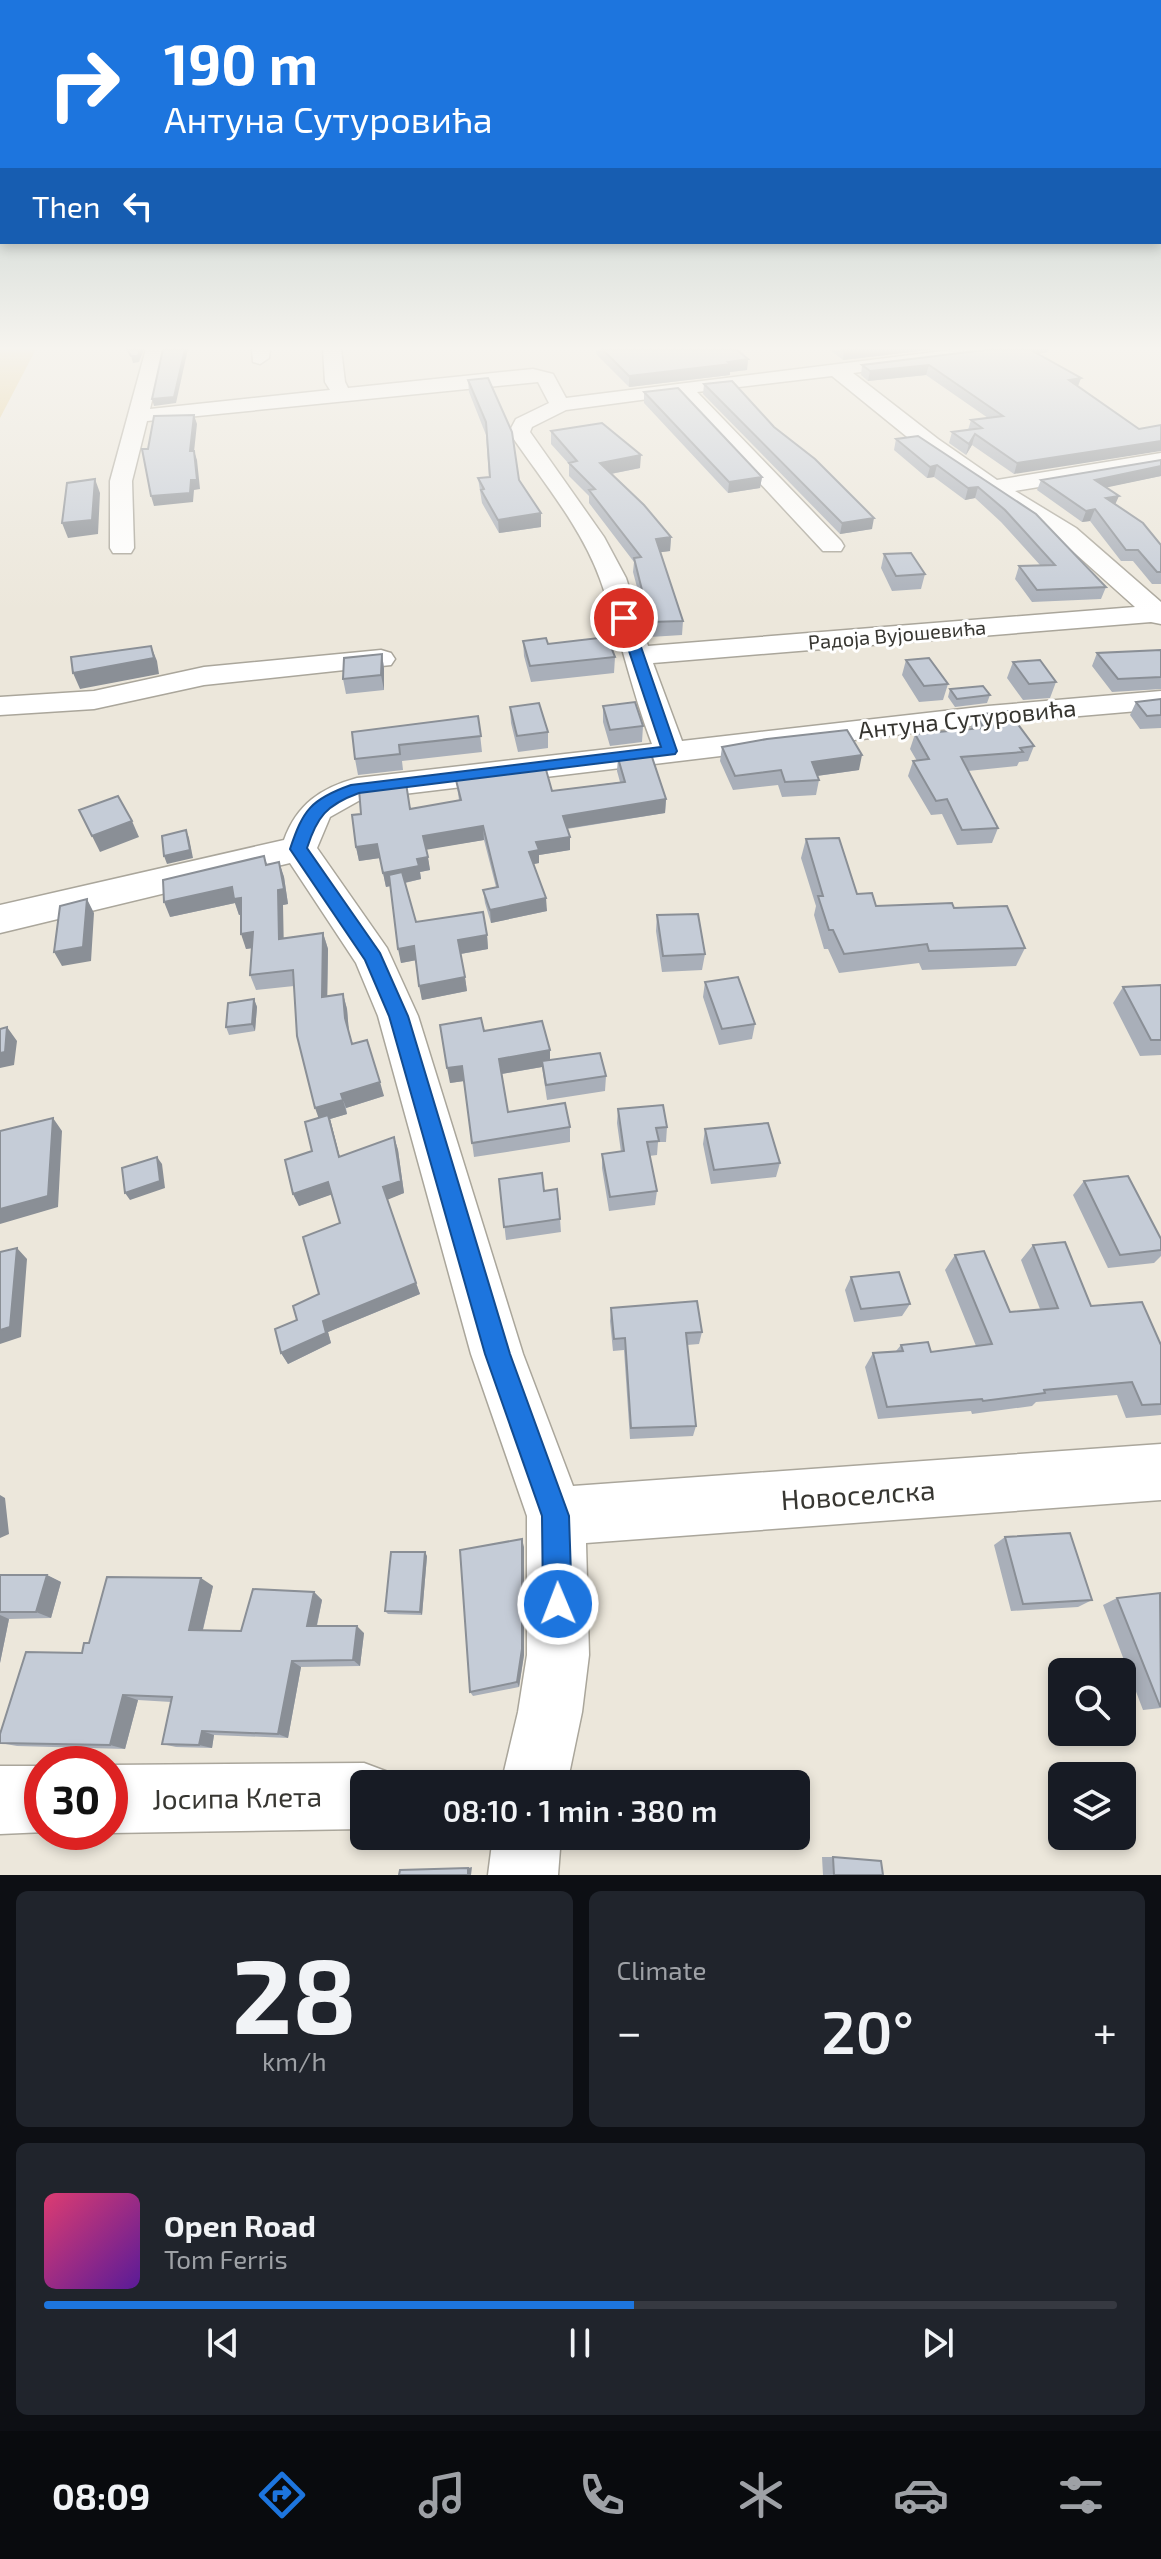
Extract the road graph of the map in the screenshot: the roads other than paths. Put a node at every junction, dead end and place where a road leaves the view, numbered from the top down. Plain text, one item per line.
1 (133, 436) edge
2 (522, 436) edge
3 (728, 436) edge
4 (921, 436) edge
5 (1161, 460) edge
6 (993, 488) junction
7 (832, 546) dead end
8 (122, 548) dead end
9 (1160, 615) edge
10 (636, 656) junction
11 (381, 659) edge
12 (1161, 700) edge
13 (0, 706) edge
14 (670, 751) junction
15 (299, 849) junction
16 (0, 919) edge
17 (1161, 1472) edge
18 (556, 1516) junction
19 (537, 1770) edge
20 (350, 1796) edge
21 (128, 1799) edge
22 (0, 1800) edge
23 (24, 1800) edge
24 (526, 1850) edge
25 (523, 1875) edge

1 - 8 street
2 - 10 street
3 - 7 street
4 - 6 street
5 - 6 street
6 - 9 street
9 - 10 street, Радоја Вујошевића
10 - 14 street
11 - 13 street
12 - 14 street, Антуна Сутуровића
14 - 15 street, Антуна Сутуровића
15 - 16 street
15 - 18 street
17 - 18 street, Новоселска
18 - 19 street
20 - 21 street, Јосипа Клета
22 - 23 street
24 - 25 street

